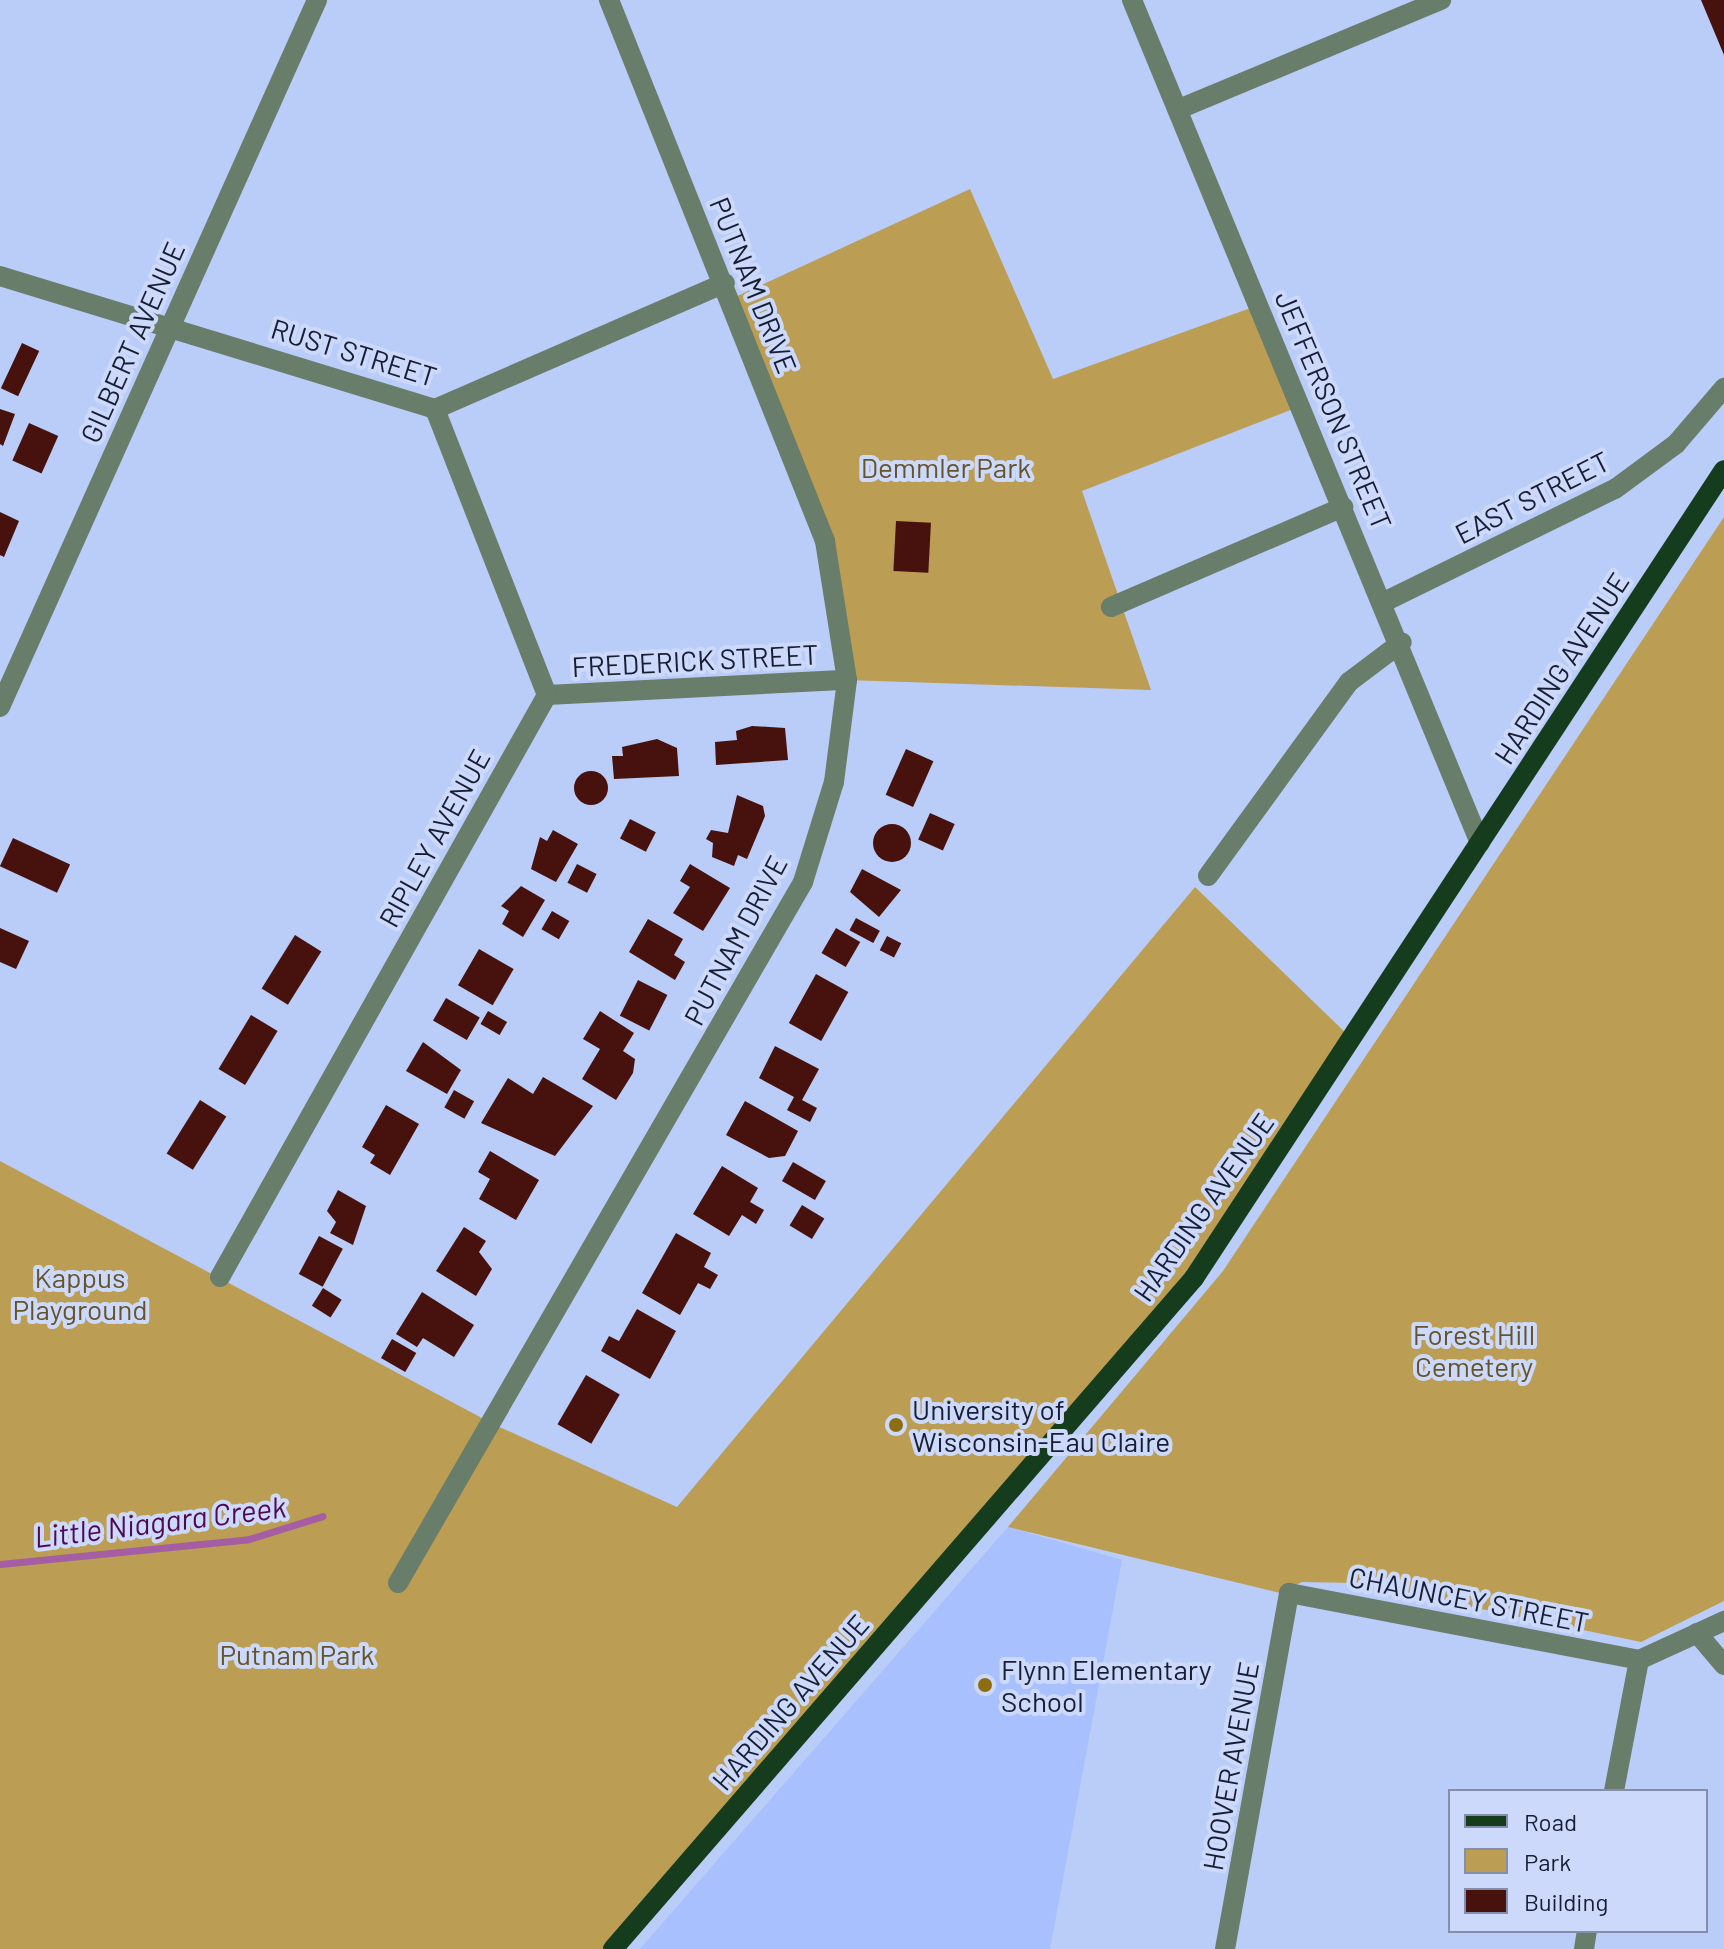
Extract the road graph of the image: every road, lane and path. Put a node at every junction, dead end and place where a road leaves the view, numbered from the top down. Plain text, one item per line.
1 (317, 0) edge
2 (609, 0) edge
3 (1132, 0) edge
4 (1441, 0) edge
5 (1179, 109) junction
6 (0, 276) edge
7 (725, 283) junction
8 (170, 325) junction
9 (1724, 388) edge
10 (435, 409) junction
11 (1724, 470) edge
12 (1343, 507) junction
13 (1386, 601) junction
14 (1111, 607) dead end
15 (1402, 642) junction
16 (847, 680) junction
17 (547, 695) junction
18 (1, 705) edge
19 (1480, 843) junction
20 (1208, 876) dead end
21 (220, 1277) dead end
22 (398, 1583) dead end
23 (1289, 1593) joint
24 (1724, 1621) edge
25 (1697, 1633) junction
26 (1639, 1660) junction
27 (1724, 1665) edge
28 (1614, 1789) edge
29 (613, 1949) edge
30 (1225, 1949) edge

1 - 8 street, GILBERT AVENUE
2 - 7 street, PUTNAM DRIVE
3 - 5 street, JEFFERSON STREET
4 - 5 street
5 - 12 street, JEFFERSON STREET
6 - 8 street, RUST STREET
7 - 10 street, RUST STREET
7 - 16 street, PUTNAM DRIVE
8 - 10 street, RUST STREET
8 - 18 street, GILBERT AVENUE
9 - 13 street, EAST STREET
10 - 17 street
11 - 19 main road, HARDING AVENUE
12 - 13 street, JEFFERSON STREET
12 - 14 street
13 - 15 street, JEFFERSON STREET
15 - 19 street, JEFFERSON STREET
15 - 20 street
16 - 17 street, FREDERICK STREET
16 - 22 street, PUTNAM DRIVE
17 - 21 street, RIPLEY AVENUE
19 - 29 main road, HARDING AVENUE
23 - 26 street, CHAUNCEY STREET
23 - 30 street, HOOVER AVENUE
24 - 25 street
25 - 26 street
25 - 27 street
26 - 28 street

